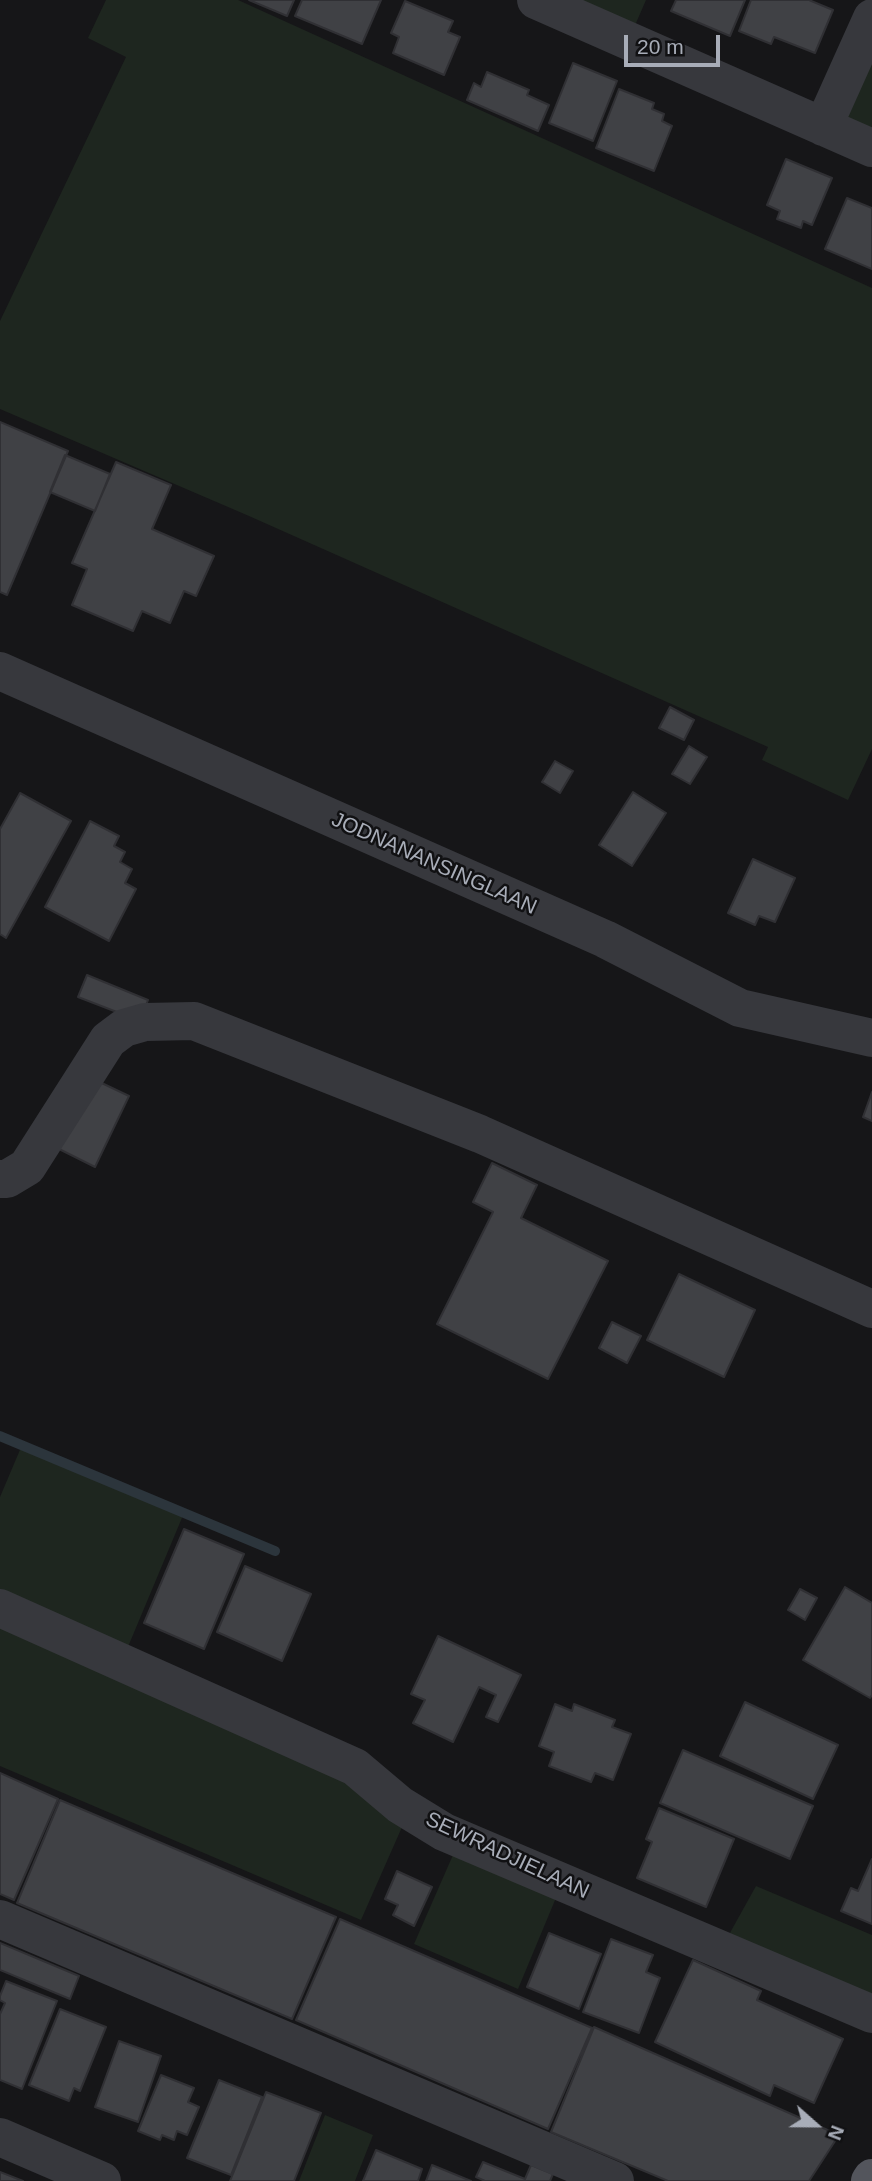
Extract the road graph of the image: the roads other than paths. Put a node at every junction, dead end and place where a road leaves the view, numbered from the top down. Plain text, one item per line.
1 (536, 0) edge
2 (872, 18) edge
3 (823, 127) junction
4 (872, 148) edge
5 (0, 671) edge
6 (872, 1038) edge
7 (0, 1178) edge
8 (872, 1309) edge
9 (0, 1608) edge
10 (0, 1919) edge
11 (872, 2014) edge
12 (0, 2137) edge
13 (102, 2181) edge
14 (615, 2181) edge

1 - 3 street
2 - 3 street
3 - 4 street
5 - 6 street, JODNANANSINGLAAN
7 - 8 street
9 - 11 street, SEWRADJIELAAN
10 - 14 street
12 - 13 street

